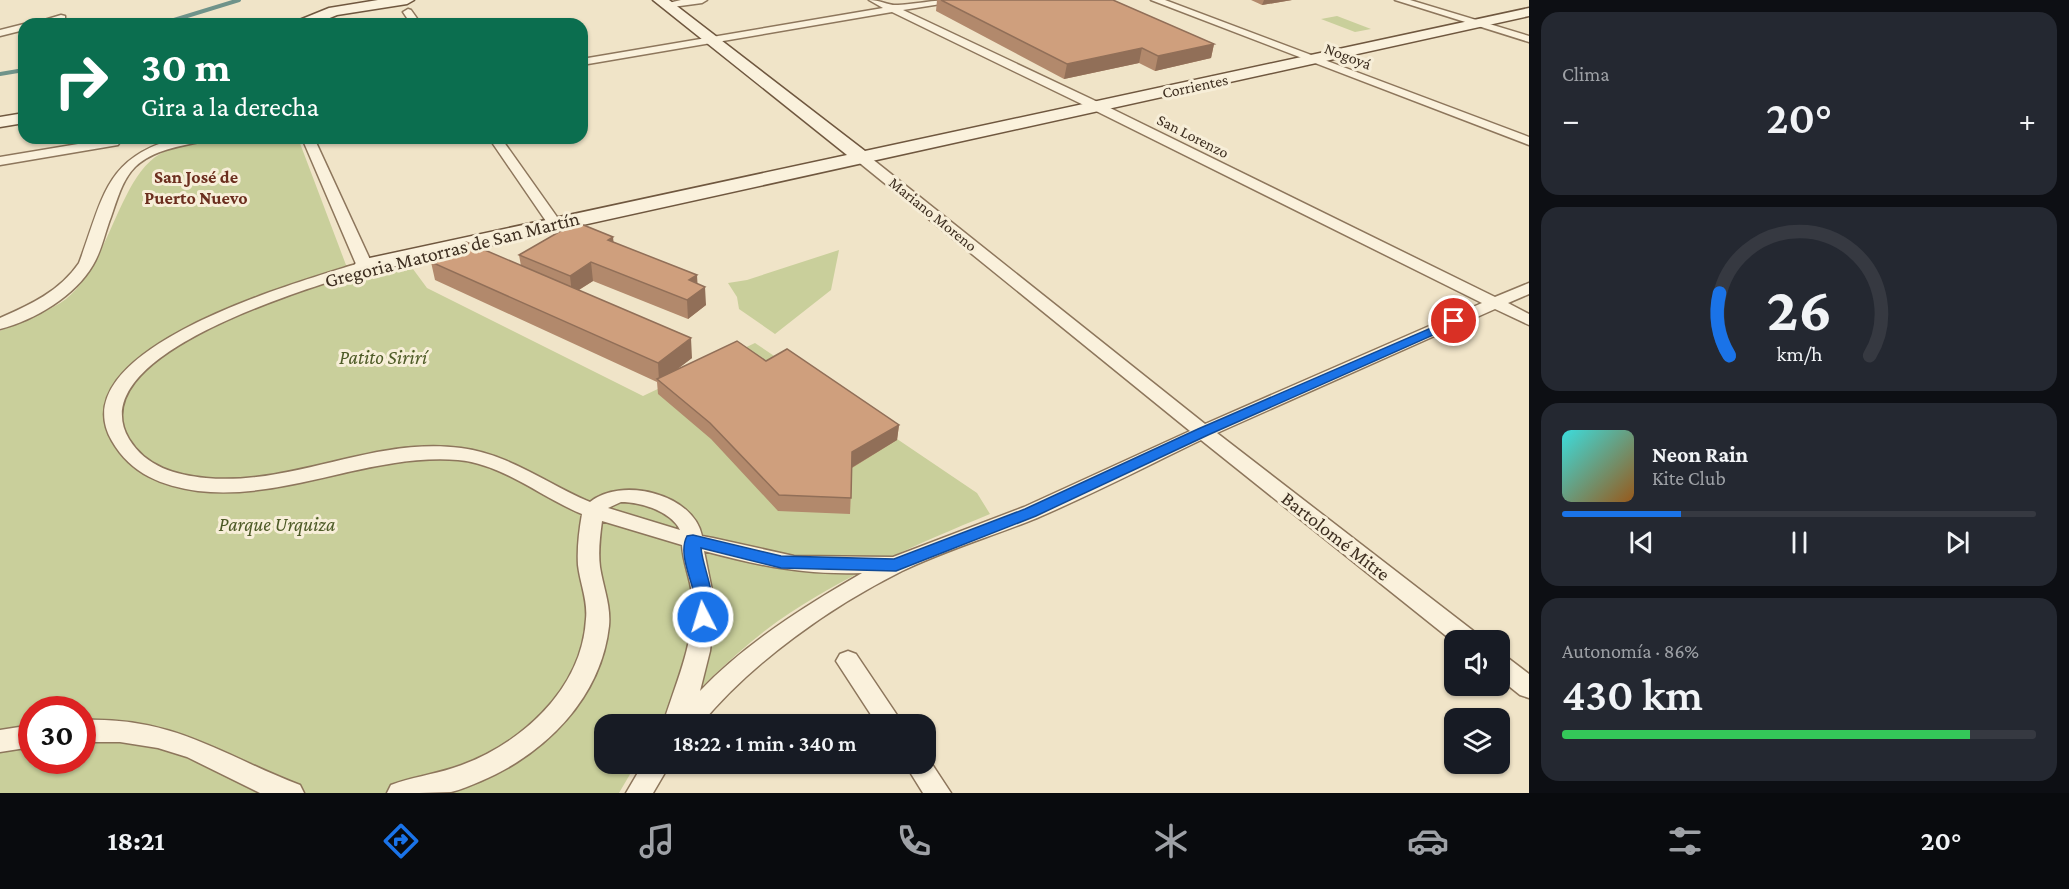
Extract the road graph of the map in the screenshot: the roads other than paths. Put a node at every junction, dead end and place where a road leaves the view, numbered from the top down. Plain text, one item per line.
1 (702, 0) edge
2 (874, 0) edge
3 (947, 0) edge
4 (1156, 0) edge
5 (1400, 0) edge
6 (663, 2) edge
7 (408, 6) edge
8 (893, 9) junction
9 (1529, 12) edge
10 (317, 18) edge
11 (1478, 24) junction
12 (18, 28) edge
13 (0, 33) edge
14 (1529, 39) edge
15 (709, 40) junction
16 (1313, 60) junction
17 (588, 61) edge
18 (1098, 107) junction
19 (18, 119) edge
20 (0, 122) edge
21 (1529, 141) edge
22 (102, 144) edge
23 (175, 144) edge
24 (311, 144) edge
25 (499, 144) edge
26 (861, 157) junction
27 (0, 161) edge
28 (555, 224) junction
29 (365, 266) junction
30 (1529, 288) edge
31 (1496, 303) junction
32 (1529, 320) edge
33 (0, 324) edge
34 (1203, 432) junction
35 (593, 511) junction
36 (693, 540) junction
37 (896, 565) junction
38 (1455, 630) edge
39 (848, 661) dead end
40 (1510, 673) edge
41 (1529, 688) edge
42 (679, 714) edge
43 (695, 714) edge
44 (884, 714) edge
45 (96, 731) edge
46 (18, 738) edge
47 (0, 741) edge
48 (651, 774) edge
49 (925, 774) edge
50 (291, 793) edge
51 (400, 793) edge
52 (639, 793) edge
53 (938, 793) edge

1 - 6 street
2 - 8 street, San Lorenzo
3 - 8 street
4 - 16 street, Nogoyá
5 - 11 street
6 - 15 street, Mariano Moreno
7 - 10 street
8 - 15 street
8 - 18 street, San Lorenzo
9 - 11 street, Corrientes
11 - 14 street
11 - 16 street, Corrientes
12 - 13 street
15 - 17 street
15 - 26 street, Mariano Moreno
16 - 18 street, Corrientes
16 - 21 street, Nogoyá
18 - 26 street, Corrientes
18 - 31 street, San Lorenzo
19 - 20 street
22 - 27 street
23 - 33 street
24 - 29 street
25 - 28 street
26 - 28 street, Gregoria Matorras de San Martín
26 - 34 street, Mariano Moreno
28 - 29 street, Gregoria Matorras de San Martín
29 - 35 street, Gregoria Matorras de San Martín
30 - 31 street
31 - 32 street, San Lorenzo
31 - 34 street
34 - 37 street
34 - 38 street, Bartolomé Mitre
35 - 36 street, Gregoria Matorras de San Martín
35 - 51 street
36 - 37 street, Gregoria Matorras de San Martín
36 - 42 street
37 - 43 street
39 - 44 street
40 - 41 street
45 - 50 street
46 - 47 street
48 - 52 street
49 - 53 street

